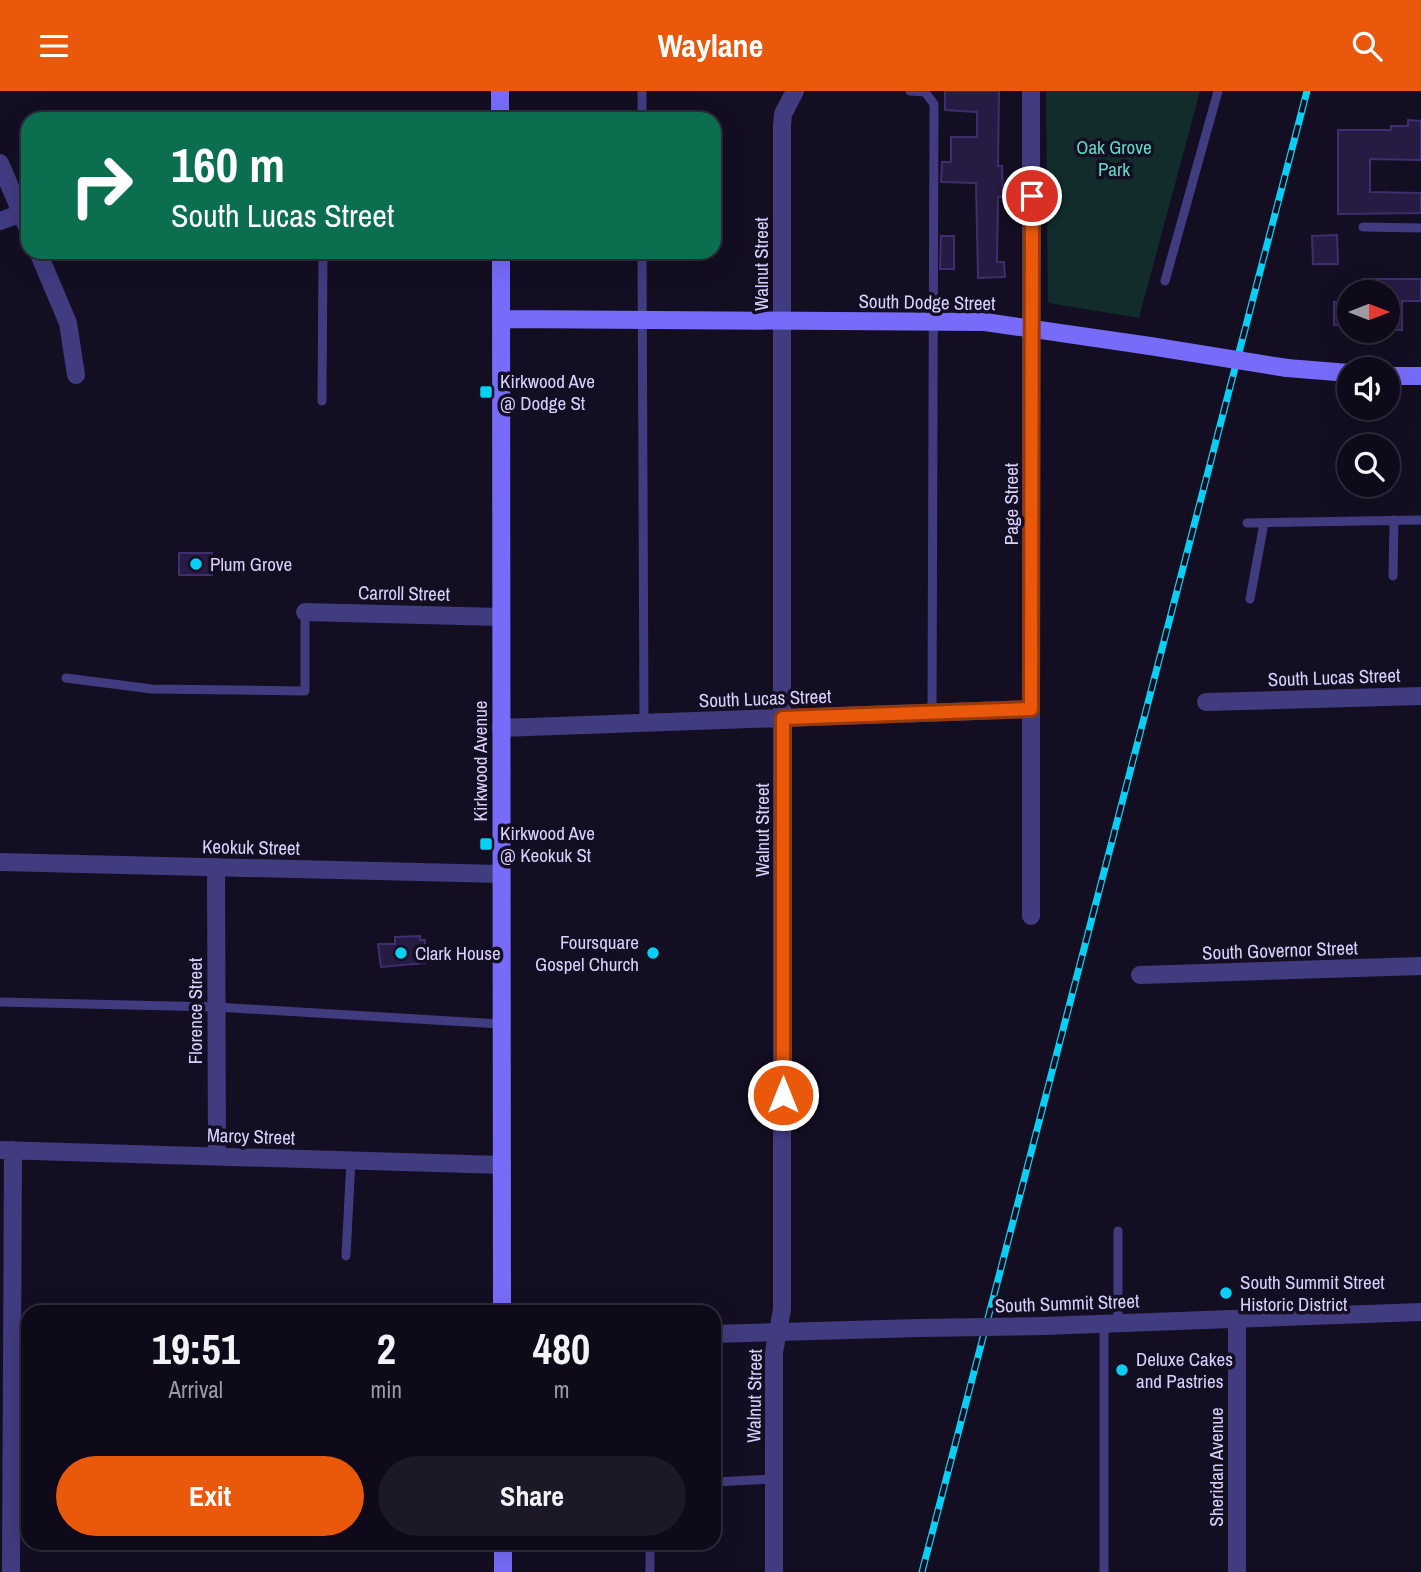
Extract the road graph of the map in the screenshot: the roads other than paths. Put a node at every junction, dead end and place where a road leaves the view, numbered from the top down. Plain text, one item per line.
1 (500, 91) edge
2 (642, 91) edge
3 (795, 91) edge
4 (910, 91) edge
5 (1031, 91) edge
6 (1218, 91) edge
7 (500, 112) edge
8 (642, 112) edge
9 (0, 163) edge
10 (21, 210) edge
11 (21, 219) edge
12 (0, 221) edge
13 (1363, 227) dead end
14 (1421, 228) edge
15 (41, 259) edge
16 (323, 259) edge
17 (500, 259) edge
18 (642, 259) edge
19 (1165, 281) dead end
20 (501, 319) junction
21 (642, 320) junction
22 (783, 321) junction
23 (933, 322) junction
24 (1032, 328) junction
25 (1337, 372) edge
26 (76, 375) dead end
27 (1400, 376) edge
28 (1421, 376) edge
29 (322, 401) dead end
30 (1394, 520) junction
31 (1421, 520) edge
32 (1247, 523) dead end
33 (1264, 523) junction
34 (1394, 576) dead end
35 (1250, 599) dead end
36 (305, 612) joint
37 (501, 617) junction
38 (66, 678) dead end
39 (1421, 696) edge
40 (1206, 702) dead end
41 (1031, 709) junction
42 (932, 713) junction
43 (783, 718) junction
44 (644, 723) junction
45 (501, 728) junction
46 (0, 862) edge
47 (216, 867) junction
48 (501, 874) junction
49 (1031, 916) dead end
50 (1421, 966) edge
51 (1140, 975) dead end
52 (0, 1002) edge
53 (216, 1007) junction
54 (501, 1024) junction
55 (7, 1150) edge
56 (217, 1156) junction
57 (351, 1160) junction
58 (502, 1165) junction
59 (1118, 1231) dead end
60 (346, 1256) dead end
61 (6, 1271) edge
62 (502, 1305) edge
63 (1421, 1312) edge
64 (1237, 1319) junction
65 (1111, 1323) junction
66 (778, 1332) junction
67 (721, 1334) edge
68 (5, 1393) edge
69 (774, 1479) junction
70 (721, 1482) edge
71 (20, 1503) edge
72 (503, 1550) edge
73 (650, 1550) edge
74 (11, 1572) edge
75 (503, 1572) edge
76 (650, 1572) edge
77 (774, 1572) edge
78 (1104, 1572) edge
79 (1237, 1572) edge

1 - 7 main road
2 - 8 lane
3 - 22 street, Walnut Street
4 - 23 lane
5 - 24 street, Page Street
6 - 19 lane
9 - 10 street
11 - 12 street
13 - 14 lane
15 - 26 street
16 - 29 lane
17 - 20 main road, Kirkwood Avenue
18 - 21 lane
20 - 21 main road, South Dodge Street
20 - 37 main road, Kirkwood Avenue
21 - 22 main road, South Dodge Street
21 - 44 lane
22 - 23 main road, South Dodge Street
22 - 43 street, Walnut Street
23 - 24 main road, South Dodge Street
23 - 42 lane
24 - 25 main road, South Dodge Street, bridge
24 - 41 street, Page Street
27 - 28 main road
30 - 31 lane
30 - 33 lane
30 - 34 lane
32 - 33 lane
33 - 35 lane
36 - 37 street, Carroll Street
36 - 38 lane
37 - 45 main road, Kirkwood Avenue
39 - 40 street, South Lucas Street
41 - 42 street, South Lucas Street
41 - 49 street, Page Street
42 - 43 street, South Lucas Street
43 - 44 street, South Lucas Street
43 - 66 street, Walnut Street
44 - 45 street, South Lucas Street
45 - 48 main road, Kirkwood Avenue
46 - 47 street, Keokuk Street
47 - 48 street, Keokuk Street
47 - 53 street, Florence Street
48 - 54 main road, Kirkwood Avenue
50 - 51 street, South Governor Street
52 - 53 lane
53 - 54 lane
53 - 56 street, Florence Street
54 - 58 main road, Kirkwood Avenue
55 - 56 street, Marcy Street
55 - 61 street
56 - 57 street, Marcy Street
57 - 58 street, Marcy Street
57 - 60 lane
58 - 62 main road, Kirkwood Avenue
59 - 65 lane
61 - 68 street
63 - 64 street, South Summit Street
64 - 65 street, South Summit Street
64 - 79 street, Sheridan Avenue
65 - 66 street, South Summit Street, bridge
65 - 78 lane
66 - 67 street, South Summit Street
66 - 69 street, Walnut Street
68 - 71 street
69 - 70 lane
69 - 77 street, Walnut Street
71 - 74 street
72 - 75 main road
73 - 76 lane

